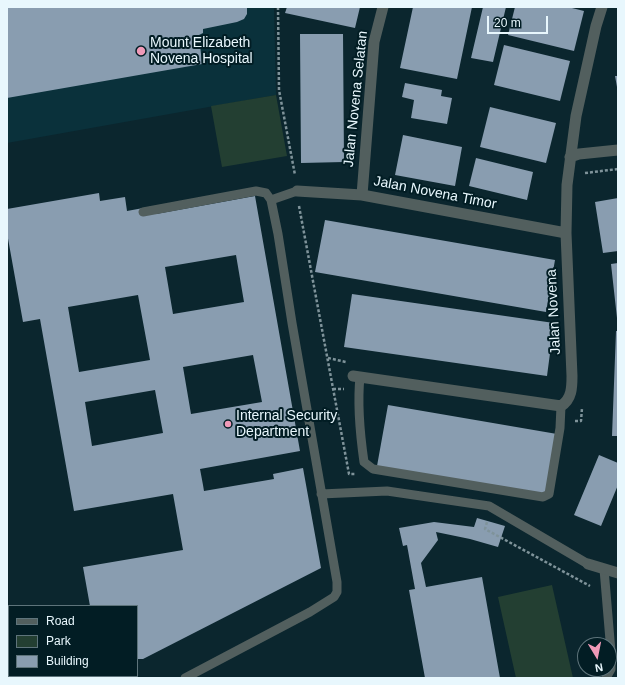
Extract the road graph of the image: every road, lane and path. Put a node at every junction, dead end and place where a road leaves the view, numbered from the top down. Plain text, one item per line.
1 (278, 7) edge
2 (383, 7) edge
3 (602, 7) edge
4 (618, 150) edge
5 (570, 157) junction
6 (296, 178) dead end
7 (362, 195) junction
8 (298, 196) junction
9 (271, 200) junction
10 (143, 212) dead end
11 (566, 233) junction
12 (328, 358) junction
13 (351, 362) dead end
14 (357, 377) joint
15 (561, 406) junction
16 (348, 474) dead end
17 (322, 494) junction
18 (489, 506) junction
19 (588, 564) joint
20 (604, 569) junction
21 (618, 573) edge
22 (606, 595) junction
23 (185, 678) edge
24 (606, 678) edge

1 - 6 path
2 - 7 street, Jalan Novena Selatan
3 - 5 street, Jalan Novena
4 - 5 street
5 - 11 street, Jalan Novena
7 - 8 street, Jalan Novena Timor
7 - 11 street, Jalan Novena Timor
8 - 9 lane
8 - 12 path
9 - 10 lane
9 - 17 lane
11 - 15 street, Jalan Novena
12 - 13 path
12 - 16 path
14 - 15 street
14 - 15 lane
17 - 18 lane
17 - 23 lane
18 - 19 lane
18 - 22 path
19 - 20 street
20 - 21 street
20 - 22 lane
22 - 24 lane

